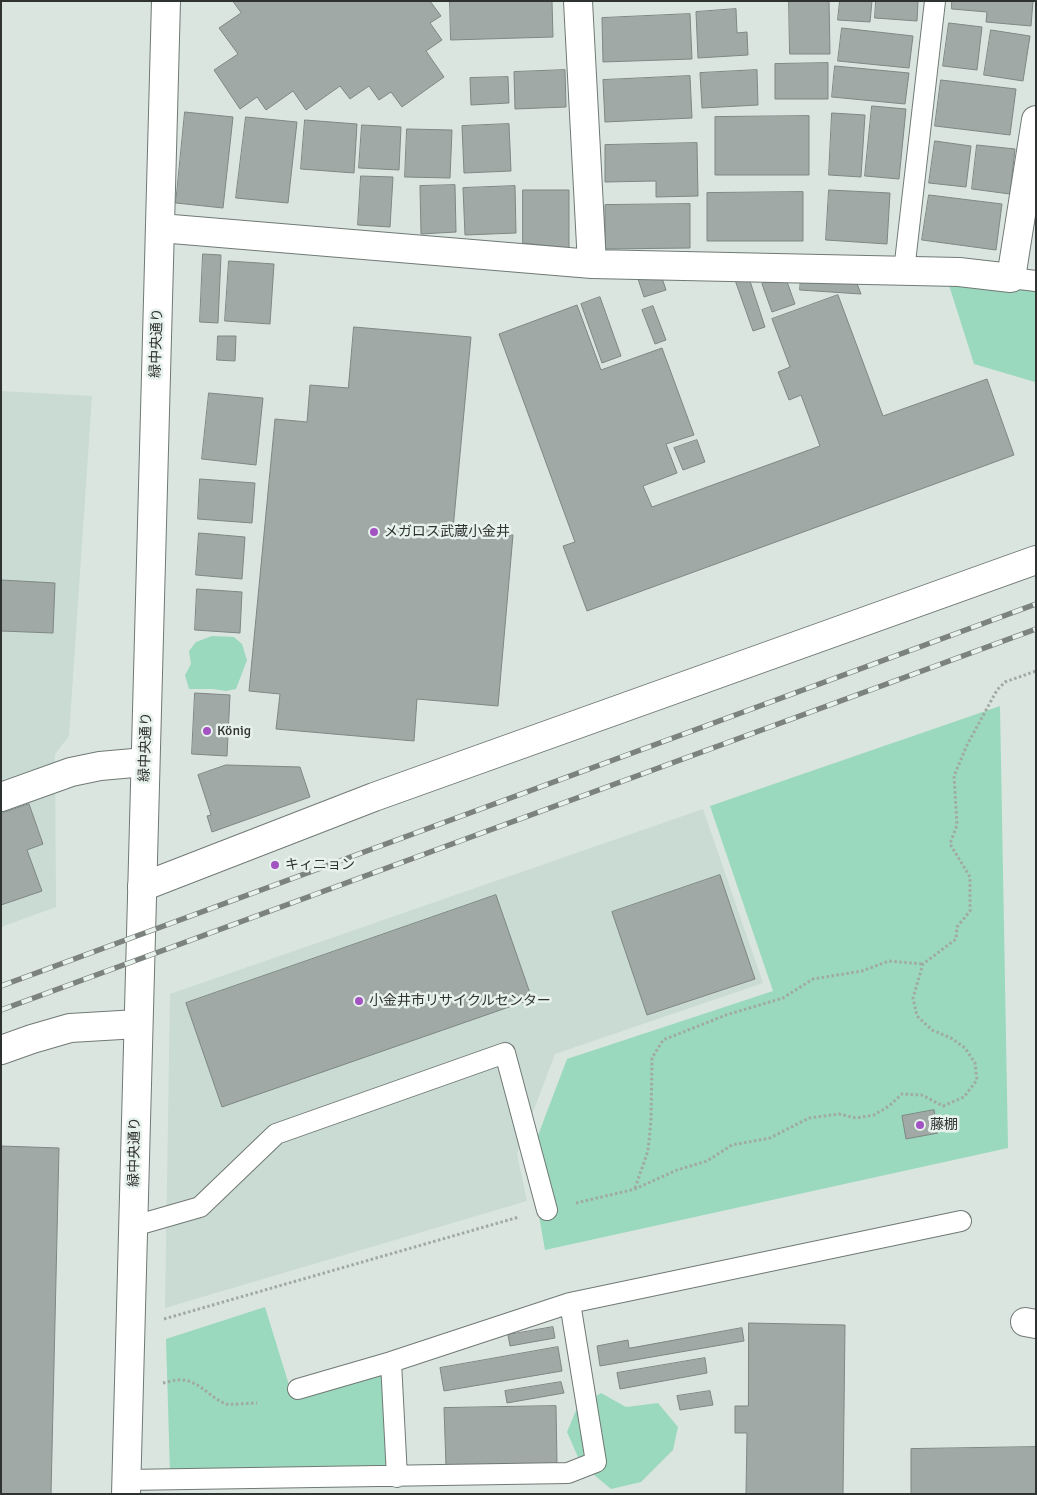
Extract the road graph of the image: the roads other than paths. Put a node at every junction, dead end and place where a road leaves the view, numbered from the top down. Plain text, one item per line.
1 (166, 1) edge
2 (578, 1) edge
3 (935, 1) edge
4 (1036, 120) edge
5 (160, 228) junction
6 (592, 264) junction
7 (904, 271) junction
8 (1023, 280) edge
9 (1036, 560) edge
10 (145, 762) junction
11 (1, 797) edge
12 (142, 887) junction
13 (138, 1024) junction
14 (1, 1050) edge
15 (548, 1210) road end
16 (962, 1222) dead end
17 (134, 1226) junction
18 (570, 1302) junction
19 (391, 1362) junction
20 (298, 1389) dead end
21 (398, 1477) junction
22 (126, 1487) edge

1 - 5 street, 緑中央通り
2 - 6 street
3 - 7 lane
4 - 8 street
5 - 6 street
5 - 10 street, 緑中央通り
6 - 7 street
7 - 8 street
9 - 12 street
10 - 11 street
10 - 12 street, 緑中央通り
12 - 13 street, 緑中央通り
13 - 14 street
13 - 17 street, 緑中央通り
15 - 17 lane
16 - 18 lane
17 - 22 street, 緑中央通り
18 - 19 lane
18 - 21 lane
19 - 20 lane
19 - 21 lane
21 - 22 lane

